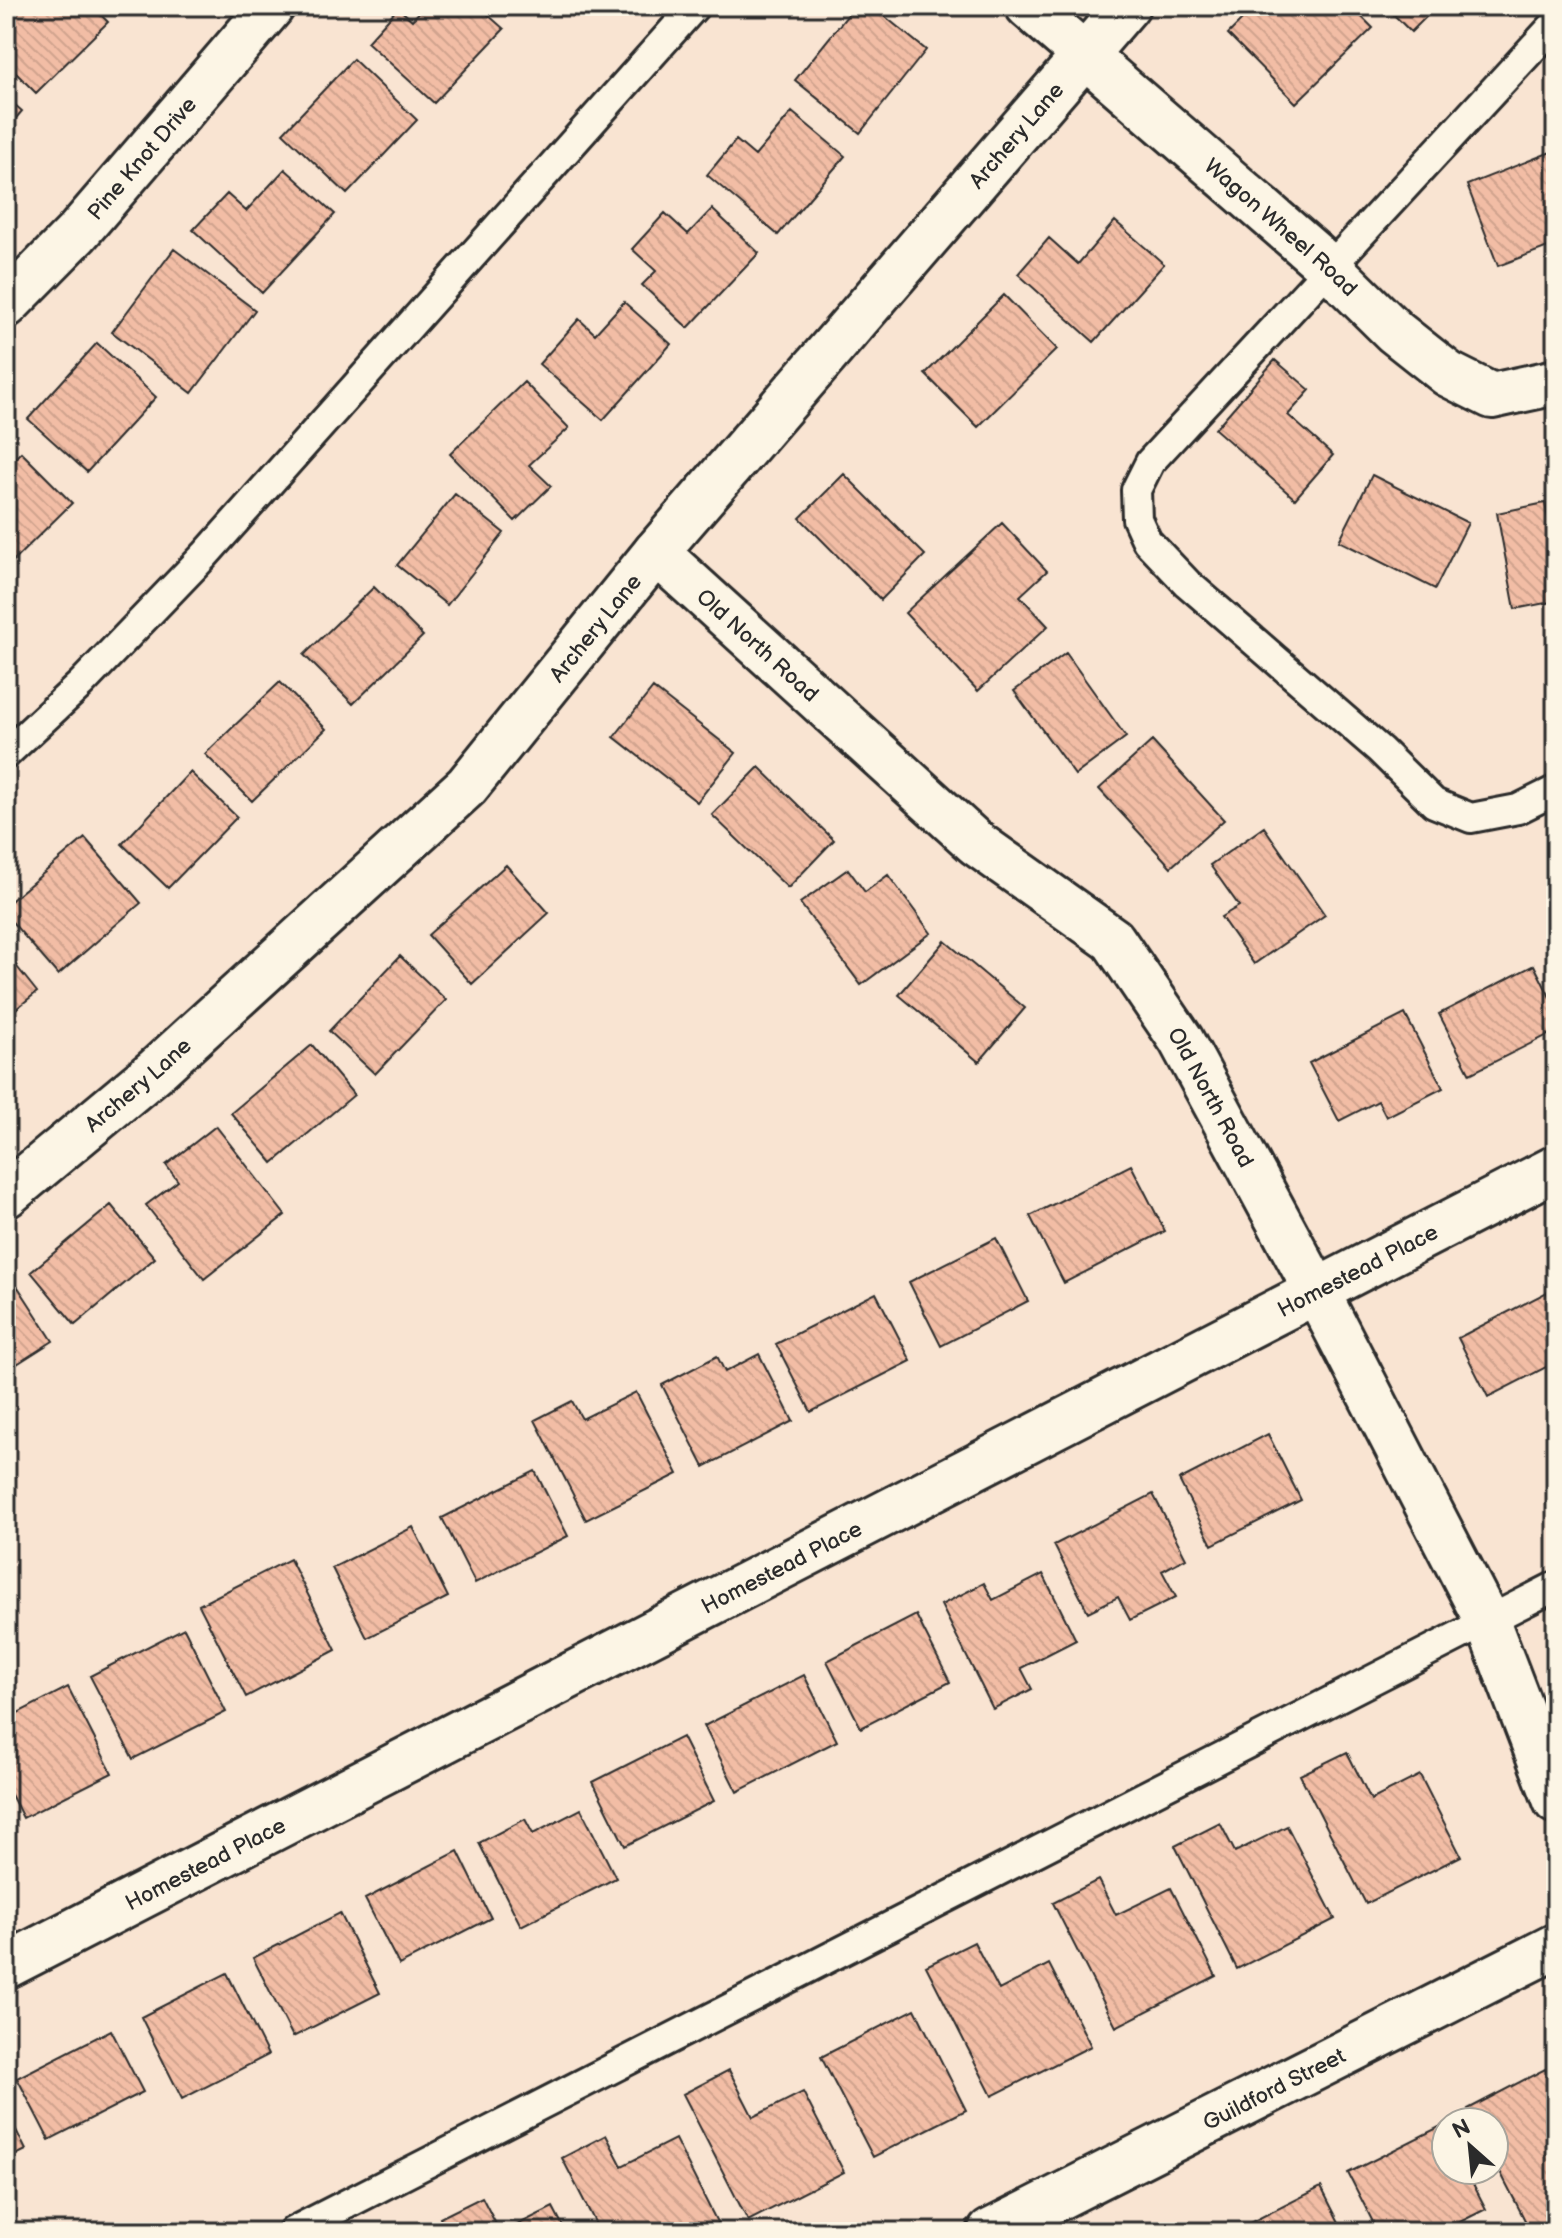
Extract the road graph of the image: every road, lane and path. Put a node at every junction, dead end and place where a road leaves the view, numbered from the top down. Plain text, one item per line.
1 (272, 6) edge
2 (695, 6) edge
3 (1028, 6) edge
4 (1127, 6) edge
5 (1556, 23) edge
6 (1085, 54) junction
7 (1330, 268) junction
8 (6, 305) edge
9 (1556, 382) edge
10 (656, 552) junction
11 (6, 754) edge
12 (1556, 790) edge
13 (1556, 1168) edge
14 (6, 1195) edge
15 (1317, 1292) junction
16 (1556, 1586) edge
17 (1487, 1621) junction
18 (1556, 1801) edge
19 (1556, 1946) edge
20 (6, 1966) edge
21 (292, 2232) edge
22 (990, 2232) edge

1 - 8 street, Pine Knot Drive
2 - 11 lane
3 - 6 street, Wagon Wheel Road
4 - 6 street, Archery Lane
5 - 7 lane
6 - 7 street, Wagon Wheel Road
6 - 10 street, Archery Lane
7 - 9 street, Wagon Wheel Road
7 - 12 lane
10 - 14 street, Archery Lane
10 - 15 street, Old North Road
13 - 15 street, Homestead Place
15 - 17 street, Old North Road
15 - 20 street, Homestead Place
16 - 17 lane
17 - 18 street, Old North Road
17 - 21 lane
19 - 22 street, Guildford Street

